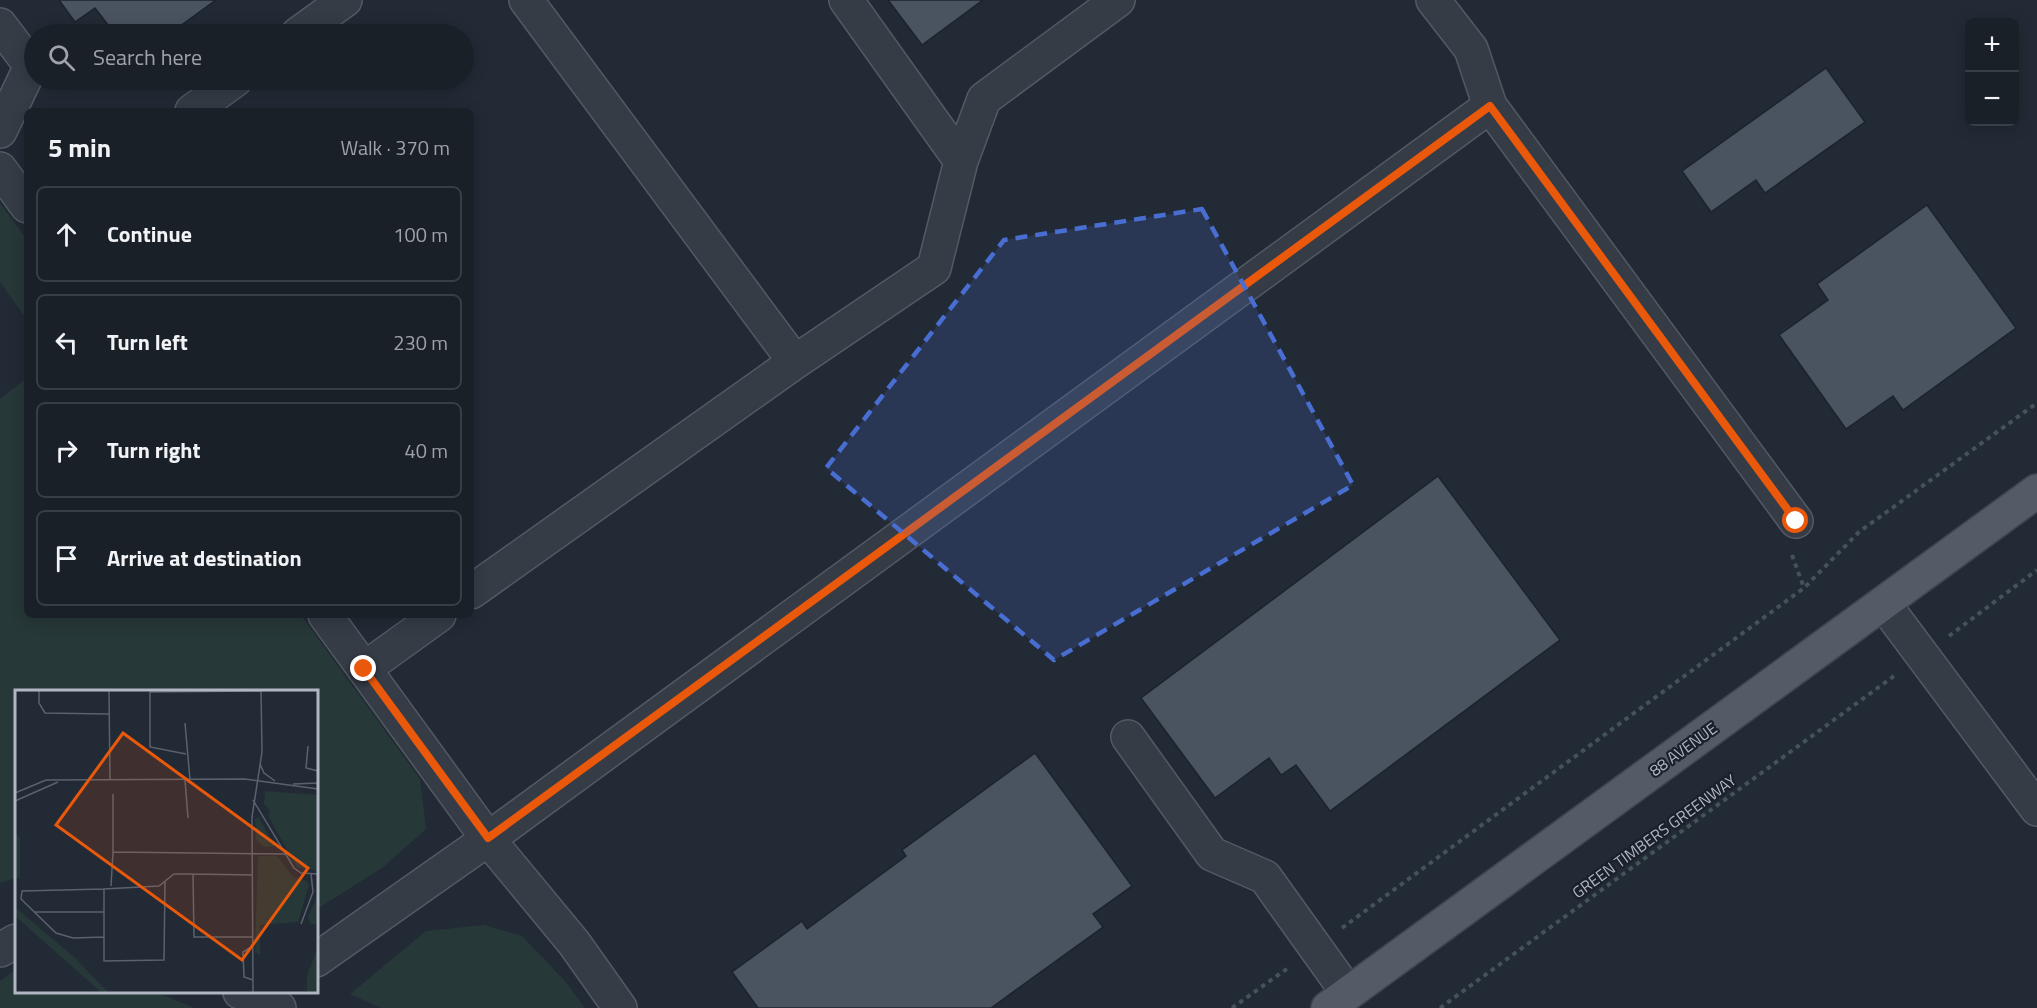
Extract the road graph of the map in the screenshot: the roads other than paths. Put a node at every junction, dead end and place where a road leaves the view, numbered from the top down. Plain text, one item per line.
1 (345, 0) edge
2 (526, 0) edge
3 (846, 0) edge
4 (1118, 0) edge
5 (1433, 0) edge
6 (312, 24) edge
7 (0, 25) edge
8 (24, 57) edge
9 (24, 81) edge
10 (221, 90) edge
11 (1490, 106) junction
12 (196, 108) edge
13 (0, 131) edge
14 (961, 161) junction
15 (0, 169) edge
16 (24, 202) edge
17 (795, 362) junction
18 (2037, 491) edge
19 (1796, 521) dead end
20 (474, 590) edge
21 (1884, 604) junction
22 (327, 618) edge
23 (435, 618) edge
24 (364, 669) junction
25 (1128, 737) dead end
26 (2037, 809) edge
27 (488, 838) junction
28 (15, 942) edge
29 (0, 950) edge
30 (318, 959) edge
31 (242, 993) edge
32 (1338, 1001) edge
33 (279, 1008) edge
34 (620, 1008) edge

1 - 6 street
2 - 17 street
3 - 14 street
4 - 14 street
5 - 11 street
7 - 8 street
9 - 13 street
10 - 12 street
11 - 19 street
11 - 27 street
14 - 17 street
15 - 16 street
17 - 20 street
18 - 21 main road, 88 AVENUE
21 - 26 street
21 - 32 main road, 88 AVENUE
22 - 24 street
23 - 24 street
24 - 27 street
25 - 32 street
27 - 30 street
27 - 34 street
28 - 29 street
31 - 33 street

